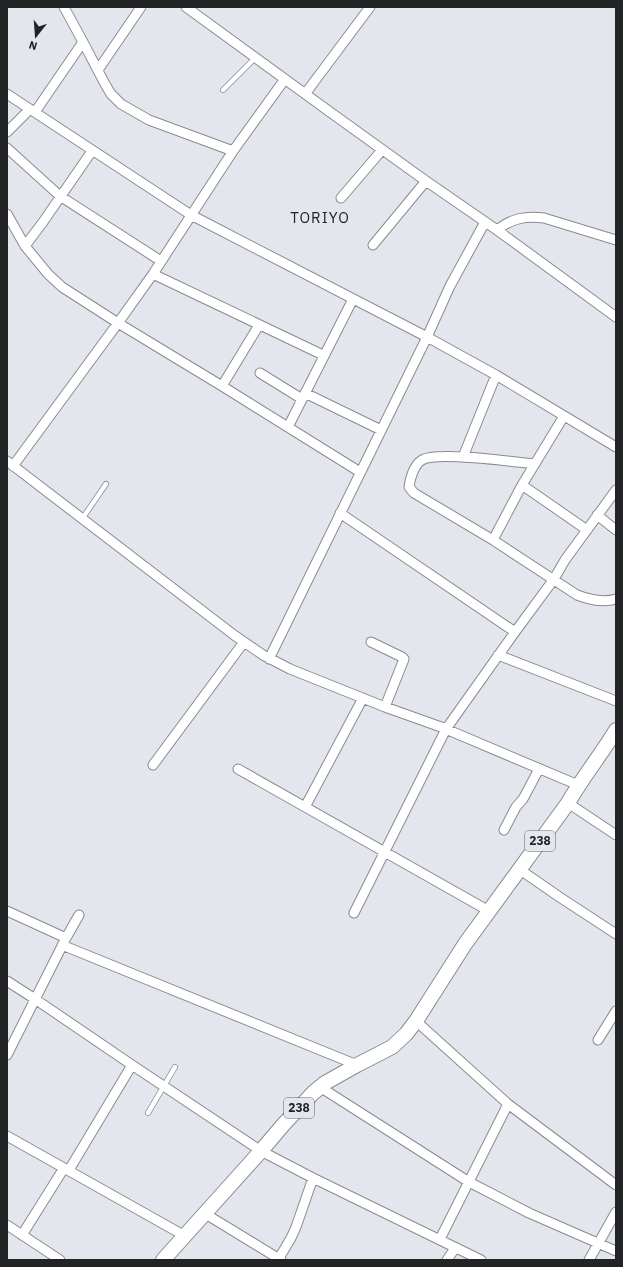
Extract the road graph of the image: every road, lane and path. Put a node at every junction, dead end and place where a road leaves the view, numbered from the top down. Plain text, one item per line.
1 (64, 7) edge
2 (141, 7) edge
3 (186, 7) edge
4 (370, 7) edge
5 (83, 42) junction
6 (256, 58) junction
7 (98, 70) junction
8 (285, 79) junction
9 (222, 90) dead end
10 (7, 94) edge
11 (305, 94) junction
12 (32, 111) junction
13 (7, 132) edge
14 (7, 148) edge
15 (92, 150) junction
16 (382, 150) junction
17 (233, 151) junction
18 (426, 181) junction
19 (60, 196) junction
20 (341, 198) dead end
21 (7, 214) edge
22 (191, 215) junction
23 (485, 222) junction
24 (7, 227) edge
25 (497, 230) junction
26 (18, 234) junction
27 (616, 240) edge
28 (373, 245) dead end
29 (25, 246) junction
30 (161, 261) junction
31 (153, 274) junction
32 (353, 299) junction
33 (616, 317) edge
34 (118, 323) junction
35 (258, 325) junction
36 (427, 337) junction
37 (323, 355) junction
38 (260, 373) dead end
39 (496, 375) junction
40 (222, 386) junction
41 (303, 396) junction
42 (564, 416) junction
43 (288, 427) junction
44 (381, 430) junction
45 (616, 447) edge
46 (463, 457) junction
47 (10, 463) edge
48 (535, 464) junction
49 (360, 472) junction
50 (106, 484) dead end
51 (522, 485) junction
52 (616, 490) edge
53 (340, 513) junction
54 (598, 515) junction
55 (82, 519) junction
56 (587, 530) junction
57 (616, 530) edge
58 (493, 540) junction
59 (554, 579) junction
60 (616, 599) edge
61 (515, 632) junction
62 (244, 642) junction
63 (371, 642) dead end
64 (498, 655) junction
65 (269, 659) junction
66 (363, 698) junction
67 (616, 701) edge
68 (385, 707) junction
69 (446, 729) junction
70 (616, 730) edge
71 (153, 765) dead end
72 (238, 769) dead end
73 (539, 769) junction
74 (578, 785) junction
75 (568, 803) junction
76 (305, 807) junction
77 (504, 830) dead end
78 (616, 835) edge
79 (386, 852) junction
80 (519, 869) junction
81 (7, 911) edge
82 (489, 911) junction
83 (354, 913) dead end
84 (79, 915) dead end
85 (616, 934) edge
86 (64, 942) junction
87 (7, 981) edge
88 (35, 999) junction
89 (616, 1011) edge
90 (416, 1021) junction
91 (10, 1040) edge
92 (598, 1040) dead end
93 (7, 1055) edge
94 (132, 1065) junction
95 (356, 1065) junction
96 (175, 1067) dead end
97 (164, 1086) junction
98 (320, 1087) junction
99 (508, 1104) junction
100 (148, 1113) dead end
101 (7, 1136) edge
102 (261, 1151) junction
103 (67, 1169) junction
104 (313, 1178) junction
105 (469, 1182) junction
106 (616, 1186) edge
107 (616, 1212) edge
108 (204, 1214) junction
109 (7, 1224) edge
110 (22, 1235) junction
111 (185, 1236) junction
112 (440, 1239) junction
113 (598, 1243) junction
114 (455, 1248) junction
115 (616, 1251) edge
116 (60, 1260) edge
117 (163, 1260) edge
118 (279, 1260) edge
119 (447, 1260) edge
120 (481, 1260) edge
121 (589, 1260) edge

1 - 5 street
2 - 7 street
3 - 6 street
4 - 11 street
5 - 7 street
5 - 12 street
6 - 8 street
6 - 9 lane
7 - 17 street
8 - 11 street
8 - 17 street
10 - 12 street
11 - 16 street
12 - 13 street
12 - 15 street
14 - 19 street
15 - 19 street
15 - 22 street
16 - 18 street
16 - 20 street
17 - 22 street
18 - 23 street
18 - 28 street
19 - 29 street
19 - 30 street
21 - 26 street
22 - 30 street
22 - 32 street
23 - 25 street
23 - 36 street
24 - 26 street
25 - 27 street
25 - 33 street
26 - 29 street
29 - 34 street
30 - 31 street
31 - 34 street
31 - 35 street
32 - 36 street
32 - 37 street
34 - 40 street
34 - 47 street
35 - 37 street
35 - 40 street
36 - 39 street
36 - 44 street
37 - 41 street
38 - 41 street
39 - 42 street
39 - 46 street
40 - 43 street
41 - 43 street
41 - 44 street
42 - 45 street
42 - 48 street
43 - 49 street
44 - 49 street
46 - 48 street
46 - 58 street
47 - 55 street
48 - 51 street
49 - 53 street
50 - 55 lane
51 - 56 street
51 - 58 street
52 - 54 street
53 - 61 street
53 - 65 street
54 - 56 street
54 - 57 street
55 - 62 street
56 - 59 street
58 - 59 street
59 - 60 street
59 - 61 street
61 - 64 street
62 - 65 street
62 - 71 street
63 - 68 street
64 - 67 street
64 - 69 street
65 - 66 street
66 - 68 street
66 - 76 street
68 - 69 street
69 - 73 street
69 - 79 street
70 - 74 main road, 238
72 - 76 street
73 - 74 street
73 - 77 street
74 - 75 main road, 238
75 - 78 street
75 - 80 main road, 238
76 - 79 street
79 - 82 street
79 - 83 street
80 - 82 main road, 238
80 - 85 street
81 - 86 street
82 - 90 main road, 238
84 - 86 street
86 - 88 street
86 - 95 street
87 - 88 street
88 - 91 street
88 - 94 street
89 - 92 street
90 - 95 main road, 238
90 - 99 street
91 - 93 street
94 - 97 street
94 - 103 street
95 - 98 main road, 238
96 - 97 lane
97 - 100 lane
97 - 102 street
98 - 102 main road, 238
98 - 105 street
99 - 105 street
99 - 106 street
101 - 103 street
102 - 104 street
102 - 108 main road, 238
103 - 110 street
103 - 111 street
104 - 112 street
104 - 118 street
105 - 112 street
105 - 113 street
107 - 113 street
108 - 111 main road, 238
108 - 118 street
109 - 110 street
110 - 116 street
111 - 117 main road, 238
112 - 114 street
113 - 115 street
113 - 121 street
114 - 119 street
114 - 120 street

